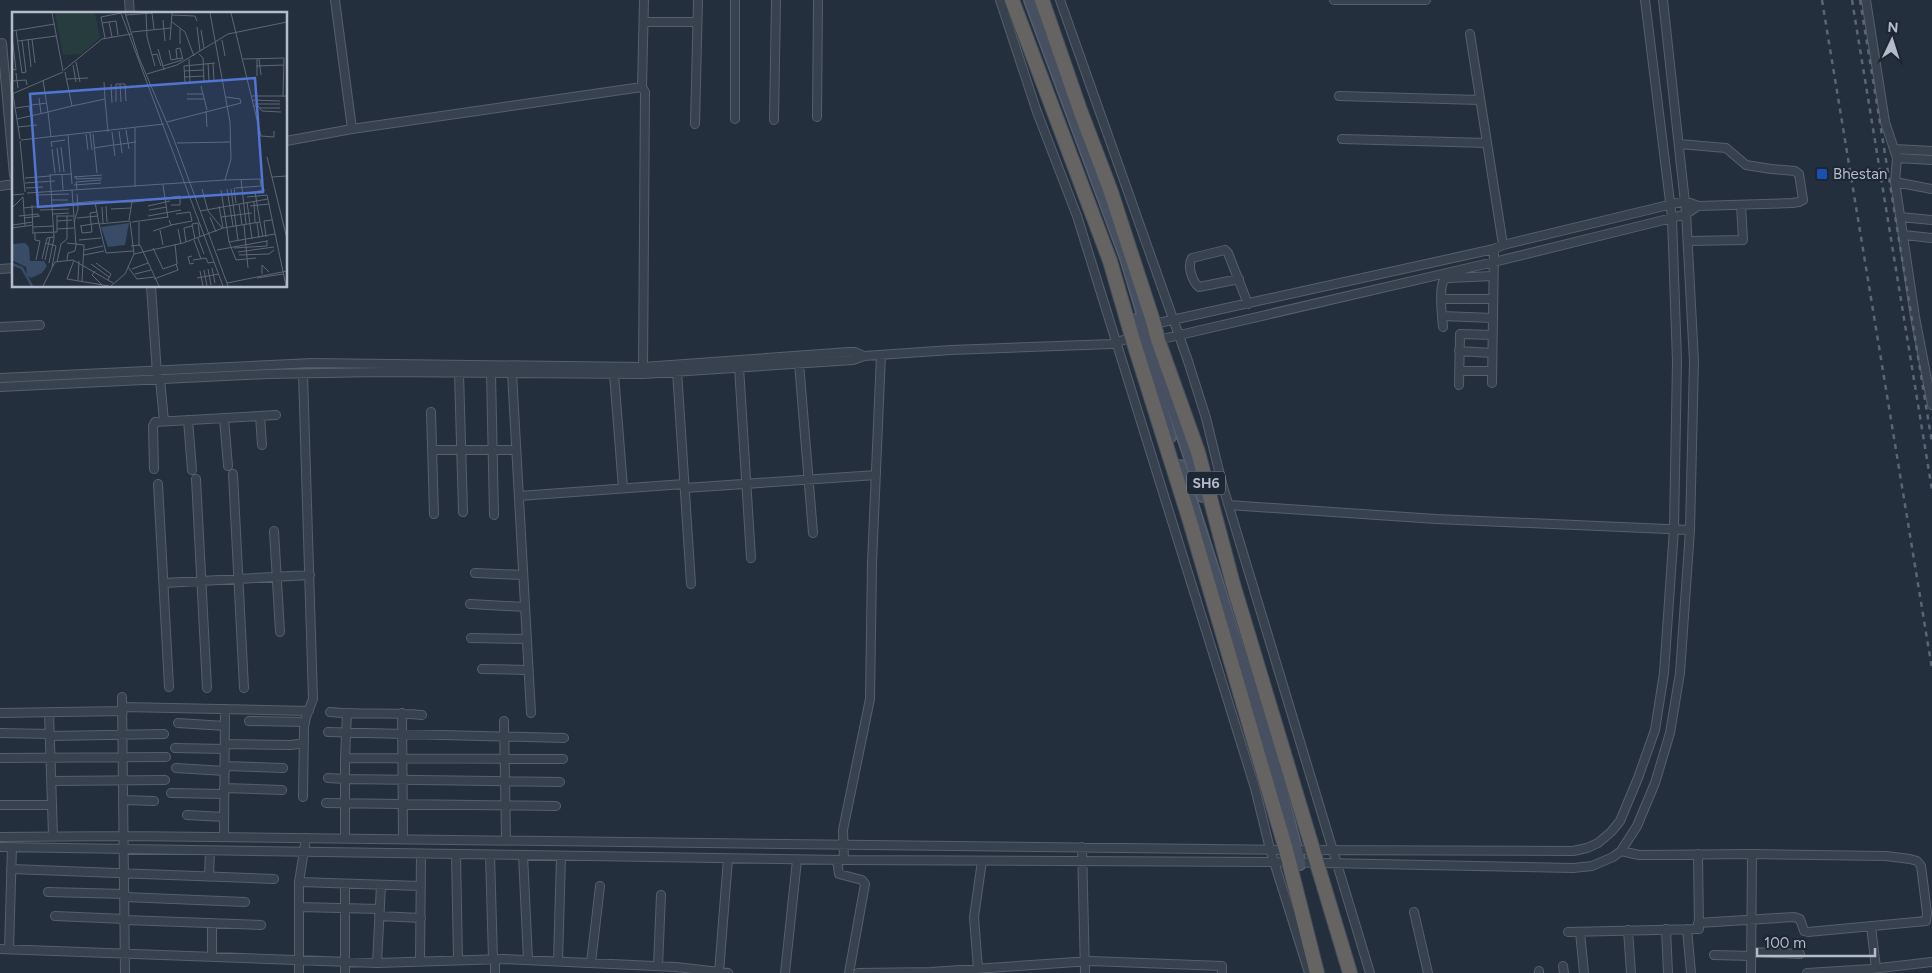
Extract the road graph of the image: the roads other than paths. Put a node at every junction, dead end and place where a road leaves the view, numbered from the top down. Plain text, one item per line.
1 (336, 0) edge
2 (644, 0) edge
3 (698, 0) edge
4 (735, 0) edge
5 (776, 0) edge
6 (818, 0) edge
7 (1000, 0) edge
8 (1012, 0) edge
9 (1022, 0) edge
10 (1030, 0) edge
11 (1042, 0) edge
12 (1060, 0) edge
13 (1334, 0) edge
14 (1372, 0) edge
15 (1411, 0) edge
16 (1426, 0) edge
17 (1645, 0) edge
18 (1663, 0) edge
19 (1866, 0) edge
20 (644, 22) junction
21 (697, 22) junction
22 (1470, 34) dead end
23 (2, 43) dead end
24 (642, 86) junction
25 (10, 96) edge
26 (1339, 96) dead end
27 (1480, 100) junction
28 (817, 117) dead end
29 (735, 119) dead end
30 (774, 120) dead end
31 (696, 124) dead end
32 (352, 129) junction
33 (12, 136) edge
34 (1342, 139) dead end
35 (288, 141) edge
36 (1487, 143) junction
37 (1679, 144) junction
38 (1895, 149) junction
39 (1932, 151) edge
40 (1897, 158) junction
41 (1932, 160) edge
42 (1895, 182) junction
43 (1932, 189) edge
44 (1685, 201) junction
45 (1670, 205) junction
46 (1741, 205) junction
47 (1698, 206) junction
48 (1686, 214) junction
49 (1672, 218) junction
50 (1900, 218) junction
51 (1932, 220) edge
52 (1904, 235) junction
53 (1932, 238) edge
54 (1688, 241) junction
55 (1503, 245) junction
56 (1494, 249) junction
57 (1494, 262) junction
58 (1493, 276) junction
59 (1239, 279) junction
60 (1325, 287) junction
61 (151, 288) edge
62 (1442, 299) junction
63 (1493, 299) junction
64 (1329, 300) junction
65 (1248, 304) junction
66 (1442, 316) junction
67 (1493, 318) junction
68 (1692, 319) junction
69 (1174, 320) junction
70 (1676, 320) junction
71 (1154, 324) junction
72 (40, 325) dead end
73 (0, 327) edge
74 (1443, 327) dead end
75 (1493, 335) junction
76 (1179, 336) junction
77 (1132, 337) junction
78 (1158, 340) junction
79 (1116, 342) junction
80 (1459, 351) junction
81 (1492, 353) junction
82 (881, 355) junction
83 (864, 356) junction
84 (799, 363) junction
85 (738, 367) junction
86 (157, 370) junction
87 (642, 370) junction
88 (677, 371) junction
89 (1459, 371) junction
90 (1492, 371) junction
91 (459, 373) junction
92 (491, 373) junction
93 (512, 373) junction
94 (303, 374) junction
95 (614, 374) junction
96 (0, 378) edge
97 (159, 380) junction
98 (1492, 383) dead end
99 (1458, 385) dead end
100 (0, 387) edge
101 (1932, 405) edge
102 (431, 412) dead end
103 (276, 415) dead end
104 (260, 416) junction
105 (224, 418) junction
106 (188, 420) junction
107 (164, 421) junction
108 (262, 445) dead end
109 (432, 450) junction
110 (462, 450) junction
111 (493, 450) junction
112 (516, 450) junction
113 (228, 466) dead end
114 (154, 469) dead end
115 (192, 470) dead end
116 (233, 474) dead end
117 (876, 475) junction
118 (196, 479) dead end
119 (809, 479) junction
120 (158, 484) dead end
121 (746, 484) junction
122 (685, 486) junction
123 (623, 488) junction
124 (519, 496) junction
125 (1229, 505) junction
126 (464, 512) dead end
127 (434, 514) dead end
128 (494, 515) dead end
129 (1674, 529) junction
130 (1690, 530) junction
131 (274, 531) dead end
132 (813, 533) dead end
133 (751, 558) dead end
134 (475, 573) dead end
135 (310, 575) junction
136 (523, 575) junction
137 (276, 576) junction
138 (238, 579) junction
139 (200, 580) junction
140 (164, 583) junction
141 (691, 584) dead end
142 (470, 604) dead end
143 (525, 607) junction
144 (280, 632) dead end
145 (471, 638) dead end
146 (527, 639) junction
147 (482, 669) dead end
148 (528, 670) junction
149 (169, 687) dead end
150 (207, 688) dead end
151 (244, 688) dead end
152 (122, 697) dead end
153 (123, 709) junction
154 (225, 709) junction
155 (309, 710) junction
156 (49, 712) junction
157 (330, 712) dead end
158 (530, 712) dead end
159 (0, 713) edge
160 (402, 713) junction
161 (347, 714) junction
162 (422, 715) dead end
163 (504, 720) dead end
164 (249, 721) dead end
165 (305, 722) junction
166 (178, 723) dead end
167 (225, 726) junction
168 (328, 732) dead end
169 (347, 732) junction
170 (0, 733) edge
171 (123, 734) junction
172 (164, 734) dead end
173 (402, 734) junction
174 (50, 735) junction
175 (504, 736) junction
176 (564, 738) dead end
177 (304, 743) junction
178 (225, 746) junction
179 (175, 748) dead end
180 (123, 756) junction
181 (51, 757) junction
182 (166, 757) dead end
183 (0, 758) edge
184 (345, 758) junction
185 (404, 758) junction
186 (504, 758) junction
187 (563, 759) dead end
188 (176, 768) dead end
189 (283, 768) dead end
190 (225, 769) junction
191 (328, 778) dead end
192 (345, 779) junction
193 (124, 780) junction
194 (165, 780) dead end
195 (403, 780) junction
196 (504, 780) junction
197 (52, 781) junction
198 (560, 782) dead end
199 (282, 790) dead end
200 (224, 791) junction
201 (171, 792) dead end
202 (303, 797) dead end
203 (124, 800) junction
204 (154, 801) dead end
205 (326, 803) dead end
206 (346, 804) junction
207 (403, 804) junction
208 (0, 805) edge
209 (52, 805) junction
210 (505, 805) junction
211 (556, 806) dead end
212 (187, 815) dead end
213 (224, 817) junction
214 (0, 836) edge
215 (53, 836) junction
216 (125, 836) junction
217 (224, 837) junction
218 (306, 838) junction
219 (345, 838) junction
220 (392, 839) junction
221 (403, 839) junction
222 (506, 840) junction
223 (843, 844) junction
224 (0, 847) edge
225 (12, 847) junction
226 (1082, 847) junction
227 (125, 849) junction
228 (1270, 849) junction
229 (1333, 850) junction
230 (1436, 850) junction
231 (210, 851) junction
232 (1620, 851) junction
233 (304, 852) junction
234 (392, 853) junction
235 (420, 854) junction
236 (456, 854) junction
237 (1698, 854) junction
238 (1752, 854) junction
239 (490, 855) junction
240 (523, 855) junction
241 (561, 856) junction
242 (1302, 857) junction
243 (728, 859) junction
244 (797, 860) junction
245 (841, 860) junction
246 (982, 862) junction
247 (1082, 862) junction
248 (1274, 862) junction
249 (1338, 864) junction
250 (1436, 865) junction
251 (12, 869) junction
252 (125, 874) junction
253 (209, 877) junction
254 (274, 879) dead end
255 (299, 882) junction
256 (345, 884) junction
257 (381, 885) junction
258 (421, 886) junction
259 (600, 886) dead end
260 (48, 892) dead end
261 (661, 895) dead end
262 (125, 896) junction
263 (245, 902) dead end
264 (299, 907) junction
265 (345, 908) junction
266 (379, 912) junction
267 (1414, 912) dead end
268 (55, 916) dead end
269 (421, 918) junction
270 (125, 919) junction
271 (1751, 921) junction
272 (212, 923) junction
273 (1698, 923) junction
274 (261, 925) dead end
275 (1871, 926) junction
276 (1666, 929) junction
277 (1687, 929) junction
278 (1628, 930) junction
279 (1568, 932) dead end
280 (1580, 932) junction
281 (0, 949) edge
282 (9, 949) junction
283 (125, 954) junction
284 (1751, 954) junction
285 (1800, 954) dead end
286 (1714, 955) dead end
287 (212, 957) junction
288 (494, 959) junction
289 (300, 960) junction
290 (458, 960) junction
291 (528, 960) junction
292 (558, 961) junction
293 (1084, 961) junction
294 (345, 962) junction
295 (420, 962) junction
296 (1932, 962) edge
297 (378, 963) junction
298 (591, 963) junction
299 (658, 966) junction
300 (978, 969) junction
301 (999, 970) edge
302 (1872, 970) edge
303 (723, 972) edge
304 (124, 973) edge
305 (299, 973) edge
306 (345, 973) edge
307 (380, 973) edge
308 (495, 973) edge
309 (785, 973) edge
310 (850, 973) edge
311 (858, 973) edge
312 (1086, 973) edge
313 (1222, 973) edge
314 (1309, 973) edge
315 (1317, 973) edge
316 (1350, 973) edge
317 (1370, 973) edge
318 (1428, 973) edge
319 (1584, 973) edge
320 (1631, 973) edge
321 (1668, 973) edge
322 (1692, 973) edge
323 (1751, 973) edge
324 (1807, 973) edge

1 - 32 street
2 - 20 street
3 - 21 street
4 - 29 street
5 - 30 street
6 - 28 street
7 - 79 street
8 - 77 highway
9 - 242 main road
10 - 242 main road
11 - 71 highway, SH6
12 - 69 street
13 - 14 street
14 - 15 street
15 - 16 street
17 - 45 street
18 - 37 street
19 - 38 street
20 - 21 street
20 - 24 street
21 - 31 street
22 - 27 street
23 - 25 street
24 - 32 street
24 - 87 street
25 - 33 street
26 - 27 street
27 - 36 street
32 - 35 street
34 - 36 street
36 - 55 street
37 - 44 street
37 - 46 street
38 - 39 street
38 - 40 street
40 - 41 street
40 - 42 street
42 - 43 street
42 - 50 street
44 - 45 street
44 - 47 street
44 - 48 street
45 - 49 street
45 - 55 street
46 - 47 street
46 - 54 street
47 - 48 street
48 - 49 street
48 - 54 street
49 - 57 street
49 - 70 street
50 - 51 street
50 - 52 street
52 - 53 street
52 - 101 street
54 - 68 street
55 - 56 street
56 - 57 street
56 - 60 street
57 - 58 street
57 - 64 street
58 - 62 street
58 - 63 street
59 - 59 street
59 - 65 street
60 - 64 street
60 - 65 street
61 - 86 street
62 - 63 street
62 - 66 street
63 - 67 street
64 - 76 street
65 - 69 street
66 - 67 street
66 - 74 street
67 - 75 street
68 - 70 street
68 - 130 street
69 - 71 street
69 - 76 street
70 - 129 street
71 - 78 highway, SH6
72 - 73 street
75 - 80 street
75 - 81 street
76 - 78 street
76 - 125 street
77 - 79 street
77 - 242 highway
78 - 242 highway, SH6
79 - 82 street
79 - 228 street
80 - 81 street
80 - 89 street
81 - 90 street
82 - 83 street
82 - 117 street
83 - 84 street
83 - 87 street
84 - 85 street
84 - 119 street
85 - 88 street
85 - 121 street
86 - 87 street
86 - 96 street
86 - 97 street
87 - 88 street
87 - 95 street
88 - 122 street
89 - 90 street
89 - 99 street
90 - 98 street
91 - 92 street
91 - 94 street
91 - 110 street
92 - 93 street
92 - 111 street
93 - 95 street
93 - 112 street
94 - 97 street
94 - 135 street
95 - 123 street
97 - 100 street
97 - 107 street
102 - 109 street
103 - 104 street
104 - 105 street
104 - 108 street
105 - 106 street
105 - 113 street
106 - 107 street
106 - 115 street
107 - 114 street
109 - 110 street
109 - 127 street
110 - 111 street
110 - 126 street
111 - 112 street
111 - 128 street
112 - 124 street
116 - 138 street
117 - 119 street
117 - 223 street
118 - 139 street
119 - 121 street
119 - 132 street
120 - 140 street
121 - 122 street
121 - 133 street
122 - 123 street
122 - 141 street
123 - 124 street
124 - 136 street
125 - 129 street
125 - 229 street
129 - 130 street
129 - 230 street
130 - 232 street
131 - 137 street
134 - 136 street
135 - 137 street
135 - 155 street
136 - 143 street
137 - 138 street
137 - 144 street
138 - 139 street
138 - 151 street
139 - 140 street
139 - 150 street
140 - 149 street
142 - 143 street
143 - 146 street
145 - 146 street
146 - 148 street
147 - 148 street
148 - 158 street
152 - 153 street
153 - 154 street
153 - 156 street
153 - 171 street
154 - 155 street
154 - 167 street
155 - 165 street
156 - 159 street
156 - 174 street
157 - 161 street
160 - 161 street
160 - 162 street
160 - 173 street
161 - 169 street
163 - 175 street
164 - 165 street
165 - 177 street
166 - 167 street
167 - 178 street
168 - 169 street
169 - 173 street
169 - 184 street
170 - 174 street
171 - 172 street
171 - 174 street
171 - 180 street
173 - 175 street
173 - 185 street
174 - 181 street
175 - 176 street
175 - 186 street
177 - 178 street
177 - 202 street
178 - 179 street
178 - 190 street
180 - 181 street
180 - 182 street
180 - 193 street
181 - 183 street
181 - 197 street
184 - 185 street
184 - 192 street
185 - 186 street
185 - 195 street
186 - 187 street
186 - 196 street
188 - 190 street
189 - 190 street
190 - 200 street
191 - 192 street
192 - 195 street
192 - 206 street
193 - 194 street
193 - 197 street
193 - 203 street
195 - 196 street
195 - 207 street
196 - 198 street
196 - 210 street
197 - 209 street
199 - 200 street
200 - 201 street
200 - 213 street
203 - 204 street
203 - 216 street
205 - 206 street
206 - 207 street
206 - 219 street
207 - 210 street
207 - 221 street
208 - 209 street
209 - 215 street
210 - 211 street
210 - 222 street
212 - 213 street
213 - 217 street
214 - 215 street
215 - 216 street
216 - 217 street
216 - 227 street
217 - 218 street
218 - 219 street
218 - 233 street
219 - 220 street
220 - 221 street
220 - 234 street
221 - 222 street
222 - 223 street
223 - 226 street
223 - 245 street
224 - 225 street
225 - 227 street
225 - 251 street
226 - 228 street
226 - 247 street
227 - 231 street
227 - 252 street
228 - 242 street
228 - 248 street
229 - 230 street
229 - 242 street
229 - 249 street
230 - 250 street
231 - 233 street
231 - 253 street
232 - 237 street
232 - 250 street
233 - 234 street
233 - 255 street
234 - 235 street
235 - 236 street
235 - 258 street
236 - 239 street
236 - 290 street
237 - 238 street
237 - 273 street
238 - 271 street
238 - 275 street
239 - 240 street
239 - 288 street
240 - 241 street
240 - 291 street
241 - 243 street
241 - 292 street
242 - 248 street
242 - 249 street
242 - 315 highway
242 - 316 highway, SH6
243 - 244 street
243 - 303 street
244 - 245 street
244 - 309 street
245 - 246 street
245 - 310 street
246 - 247 street
246 - 300 street
247 - 248 street
247 - 293 street
248 - 314 street
249 - 250 street
249 - 317 street
251 - 252 street
251 - 282 street
252 - 253 street
252 - 262 street
253 - 254 street
255 - 256 street
255 - 264 street
256 - 257 street
256 - 265 street
257 - 258 street
257 - 266 street
258 - 269 street
259 - 298 street
260 - 262 street
261 - 299 street
262 - 263 street
262 - 270 street
264 - 265 street
264 - 289 street
265 - 266 street
265 - 294 street
266 - 269 street
266 - 297 street
267 - 318 street
268 - 270 street
269 - 295 street
270 - 272 street
270 - 283 street
271 - 273 street
271 - 275 street
271 - 284 street
272 - 274 street
272 - 287 street
273 - 277 street
275 - 302 street
276 - 277 street
276 - 278 street
276 - 321 street
277 - 322 street
278 - 280 street
278 - 320 street
279 - 280 street
280 - 319 street
281 - 282 street
282 - 283 street
283 - 287 street
283 - 304 street
284 - 285 street
284 - 286 street
284 - 323 street
287 - 289 street
288 - 290 street
288 - 291 street
288 - 308 street
289 - 294 street
289 - 305 street
290 - 295 street
291 - 292 street
292 - 298 street
293 - 301 street
293 - 312 street
293 - 313 street
294 - 297 street
294 - 306 street
295 - 297 street
296 - 302 street
297 - 307 street
298 - 299 street
299 - 303 street
300 - 301 street
300 - 311 street
302 - 324 street

